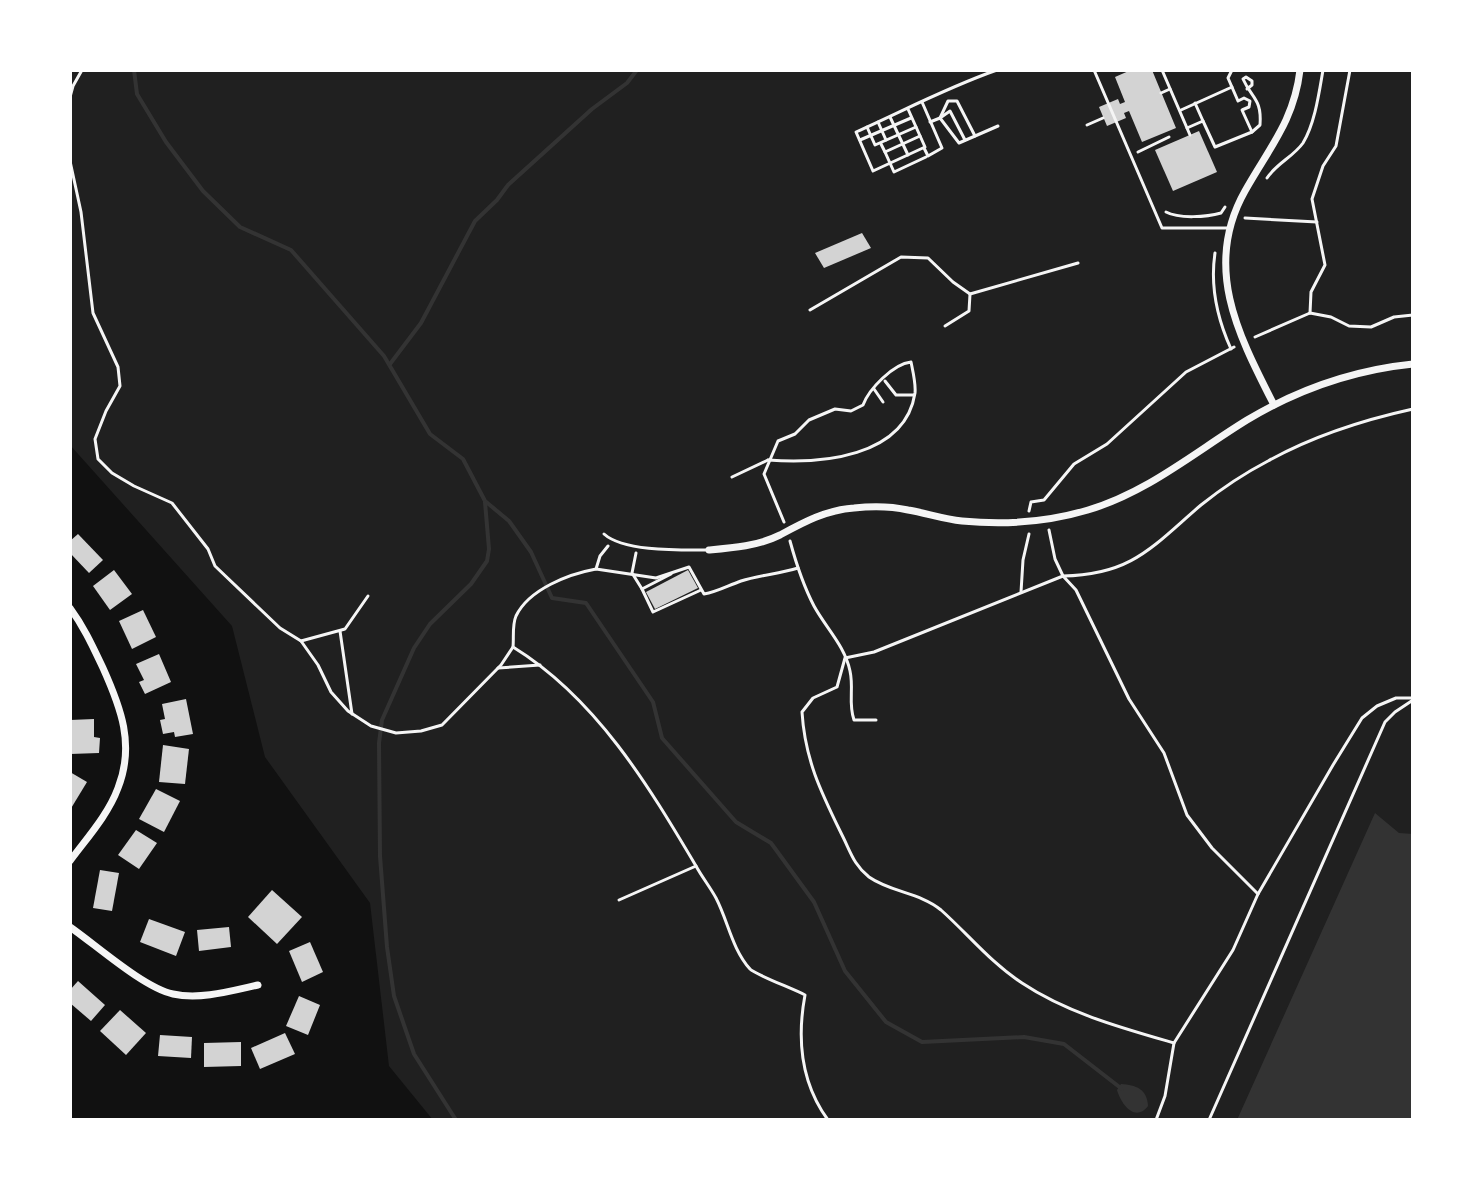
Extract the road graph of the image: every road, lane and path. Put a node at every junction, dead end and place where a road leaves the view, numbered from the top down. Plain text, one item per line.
1 (82, 70) edge
2 (997, 70) edge
3 (1094, 70) edge
4 (1162, 70) edge
5 (1232, 70) edge
6 (1300, 70) edge
7 (1323, 70) edge
8 (1350, 70) edge
9 (1232, 87) junction
10 (1170, 89) junction
11 (1247, 89) dead end
12 (1161, 93) dead end
13 (70, 97) edge
14 (1238, 101) junction
15 (922, 102) junction
16 (1195, 103) junction
17 (908, 109) junction
18 (1180, 110) junction
19 (1242, 110) junction
20 (962, 111) junction
21 (895, 114) junction
22 (890, 117) junction
23 (953, 117) junction
24 (912, 118) junction
25 (940, 118) junction
26 (1103, 118) dead end
27 (1203, 121) junction
28 (878, 122) junction
29 (930, 122) junction
30 (899, 123) junction
31 (894, 125) junction
32 (970, 125) junction
33 (1087, 125) dead end
34 (947, 126) junction
35 (998, 126) dead end
36 (867, 127) junction
37 (916, 127) junction
38 (1187, 128) junction
39 (960, 130) junction
40 (882, 131) junction
41 (904, 132) junction
42 (1252, 132) junction
43 (871, 135) junction
44 (898, 135) junction
45 (1190, 135) dead end
46 (920, 136) junction
47 (975, 136) junction
48 (1169, 137) dead end
49 (860, 140) junction
50 (886, 140) junction
51 (965, 140) junction
52 (881, 142) junction
53 (903, 144) junction
54 (875, 145) junction
55 (924, 148) junction
56 (864, 150) junction
57 (885, 152) junction
58 (1138, 152) dead end
59 (908, 155) junction
60 (928, 156) junction
61 (70, 161) edge
62 (890, 163) junction
63 (1265, 180) dead end
64 (1160, 203) dead end
65 (1225, 207) dead end
66 (1249, 207) dead end
67 (1317, 222) junction
68 (1229, 228) junction
69 (1078, 263) dead end
70 (970, 294) junction
71 (810, 310) dead end
72 (1310, 313) junction
73 (1413, 315) edge
74 (945, 326) dead end
75 (1243, 343) junction
76 (1413, 364) edge
77 (884, 380) junction
78 (874, 389) junction
79 (914, 395) junction
80 (883, 402) dead end
81 (1274, 405) junction
82 (1413, 409) edge
83 (768, 460) junction
84 (732, 477) dead end
85 (1030, 521) junction
86 (786, 530) junction
87 (604, 534) dead end
88 (612, 541) junction
89 (638, 546) junction
90 (709, 550) joint
91 (684, 567) junction
92 (798, 568) junction
93 (596, 569) junction
94 (632, 573) junction
95 (1063, 576) junction
96 (642, 589) junction
97 (701, 590) junction
98 (1021, 592) junction
99 (368, 596) dead end
100 (70, 608) edge
101 (340, 631) junction
102 (301, 641) junction
103 (513, 647) junction
104 (845, 658) junction
105 (540, 665) junction
106 (498, 668) junction
107 (1413, 699) edge
108 (352, 714) junction
109 (876, 720) dead end
110 (70, 861) edge
111 (696, 866) junction
112 (1258, 894) junction
113 (619, 900) dead end
114 (70, 927) edge
115 (258, 985) dead end
116 (1174, 1043) junction
117 (828, 1120) edge
118 (1156, 1120) edge
119 (1209, 1120) edge

1 - 13 path
2 - 15 path
3 - 68 lane
4 - 10 path
5 - 9 path
6 - 68 street
7 - 63 path
8 - 67 path
9 - 14 path
9 - 16 path
10 - 12 path
10 - 18 path
11 - 42 path
14 - 19 path
14 - 19 path
15 - 17 path
15 - 29 path
16 - 18 path
16 - 27 path
17 - 21 path
17 - 24 path
18 - 38 path
19 - 42 path
20 - 23 path
20 - 23 path
20 - 25 path
20 - 32 path
21 - 22 path
21 - 30 path
22 - 28 path
22 - 31 path
23 - 25 path
23 - 34 path
23 - 39 path
24 - 30 path
24 - 37 path
25 - 29 path
25 - 34 path
26 - 33 path
27 - 38 path
27 - 42 path
28 - 36 path
28 - 40 path
29 - 60 path
30 - 31 path
30 - 41 path
31 - 40 path
31 - 44 path
32 - 39 path
32 - 47 path
34 - 51 path
35 - 47 path
36 - 43 path
36 - 49 path
37 - 41 path
37 - 46 path
38 - 45 path
39 - 51 path
40 - 43 path
40 - 50 path
41 - 44 path
43 - 49 path
43 - 54 path
44 - 50 path
44 - 53 path
46 - 53 path
46 - 55 path
47 - 51 path
48 - 58 path
49 - 56 path
50 - 52 path
52 - 54 path
52 - 57 path
53 - 57 path
53 - 59 path
54 - 56 path
55 - 59 path
55 - 60 path
56 - 62 path
57 - 62 path
59 - 62 path
60 - 62 path
61 - 102 path
64 - 65 path
66 - 67 path
67 - 72 path
68 - 75 street
69 - 70 lane
70 - 71 lane
70 - 74 lane
72 - 73 path
72 - 75 path
75 - 81 street
75 - 85 path
76 - 81 street
77 - 78 path
77 - 79 path
77 - 79 path
78 - 80 path
78 - 83 path
79 - 83 path
81 - 85 street
82 - 95 path
83 - 84 path
83 - 86 path
85 - 86 street
86 - 90 street
86 - 92 path
87 - 88 lane
88 - 89 lane
88 - 93 path
89 - 90 lane
89 - 94 path
91 - 94 path
91 - 96 path
91 - 97 path
92 - 97 path
92 - 104 path
93 - 94 path
93 - 103 path
94 - 96 path
95 - 98 path
95 - 98 path
95 - 112 path
96 - 97 path
98 - 104 path
99 - 101 path
100 - 110 street
101 - 102 path
101 - 108 path
102 - 108 path
103 - 105 path
103 - 106 path
104 - 109 path
104 - 116 path
105 - 106 path
105 - 111 path
106 - 108 path
107 - 112 path
107 - 119 path
111 - 113 path
111 - 117 path
112 - 116 path
114 - 115 street
116 - 118 path

